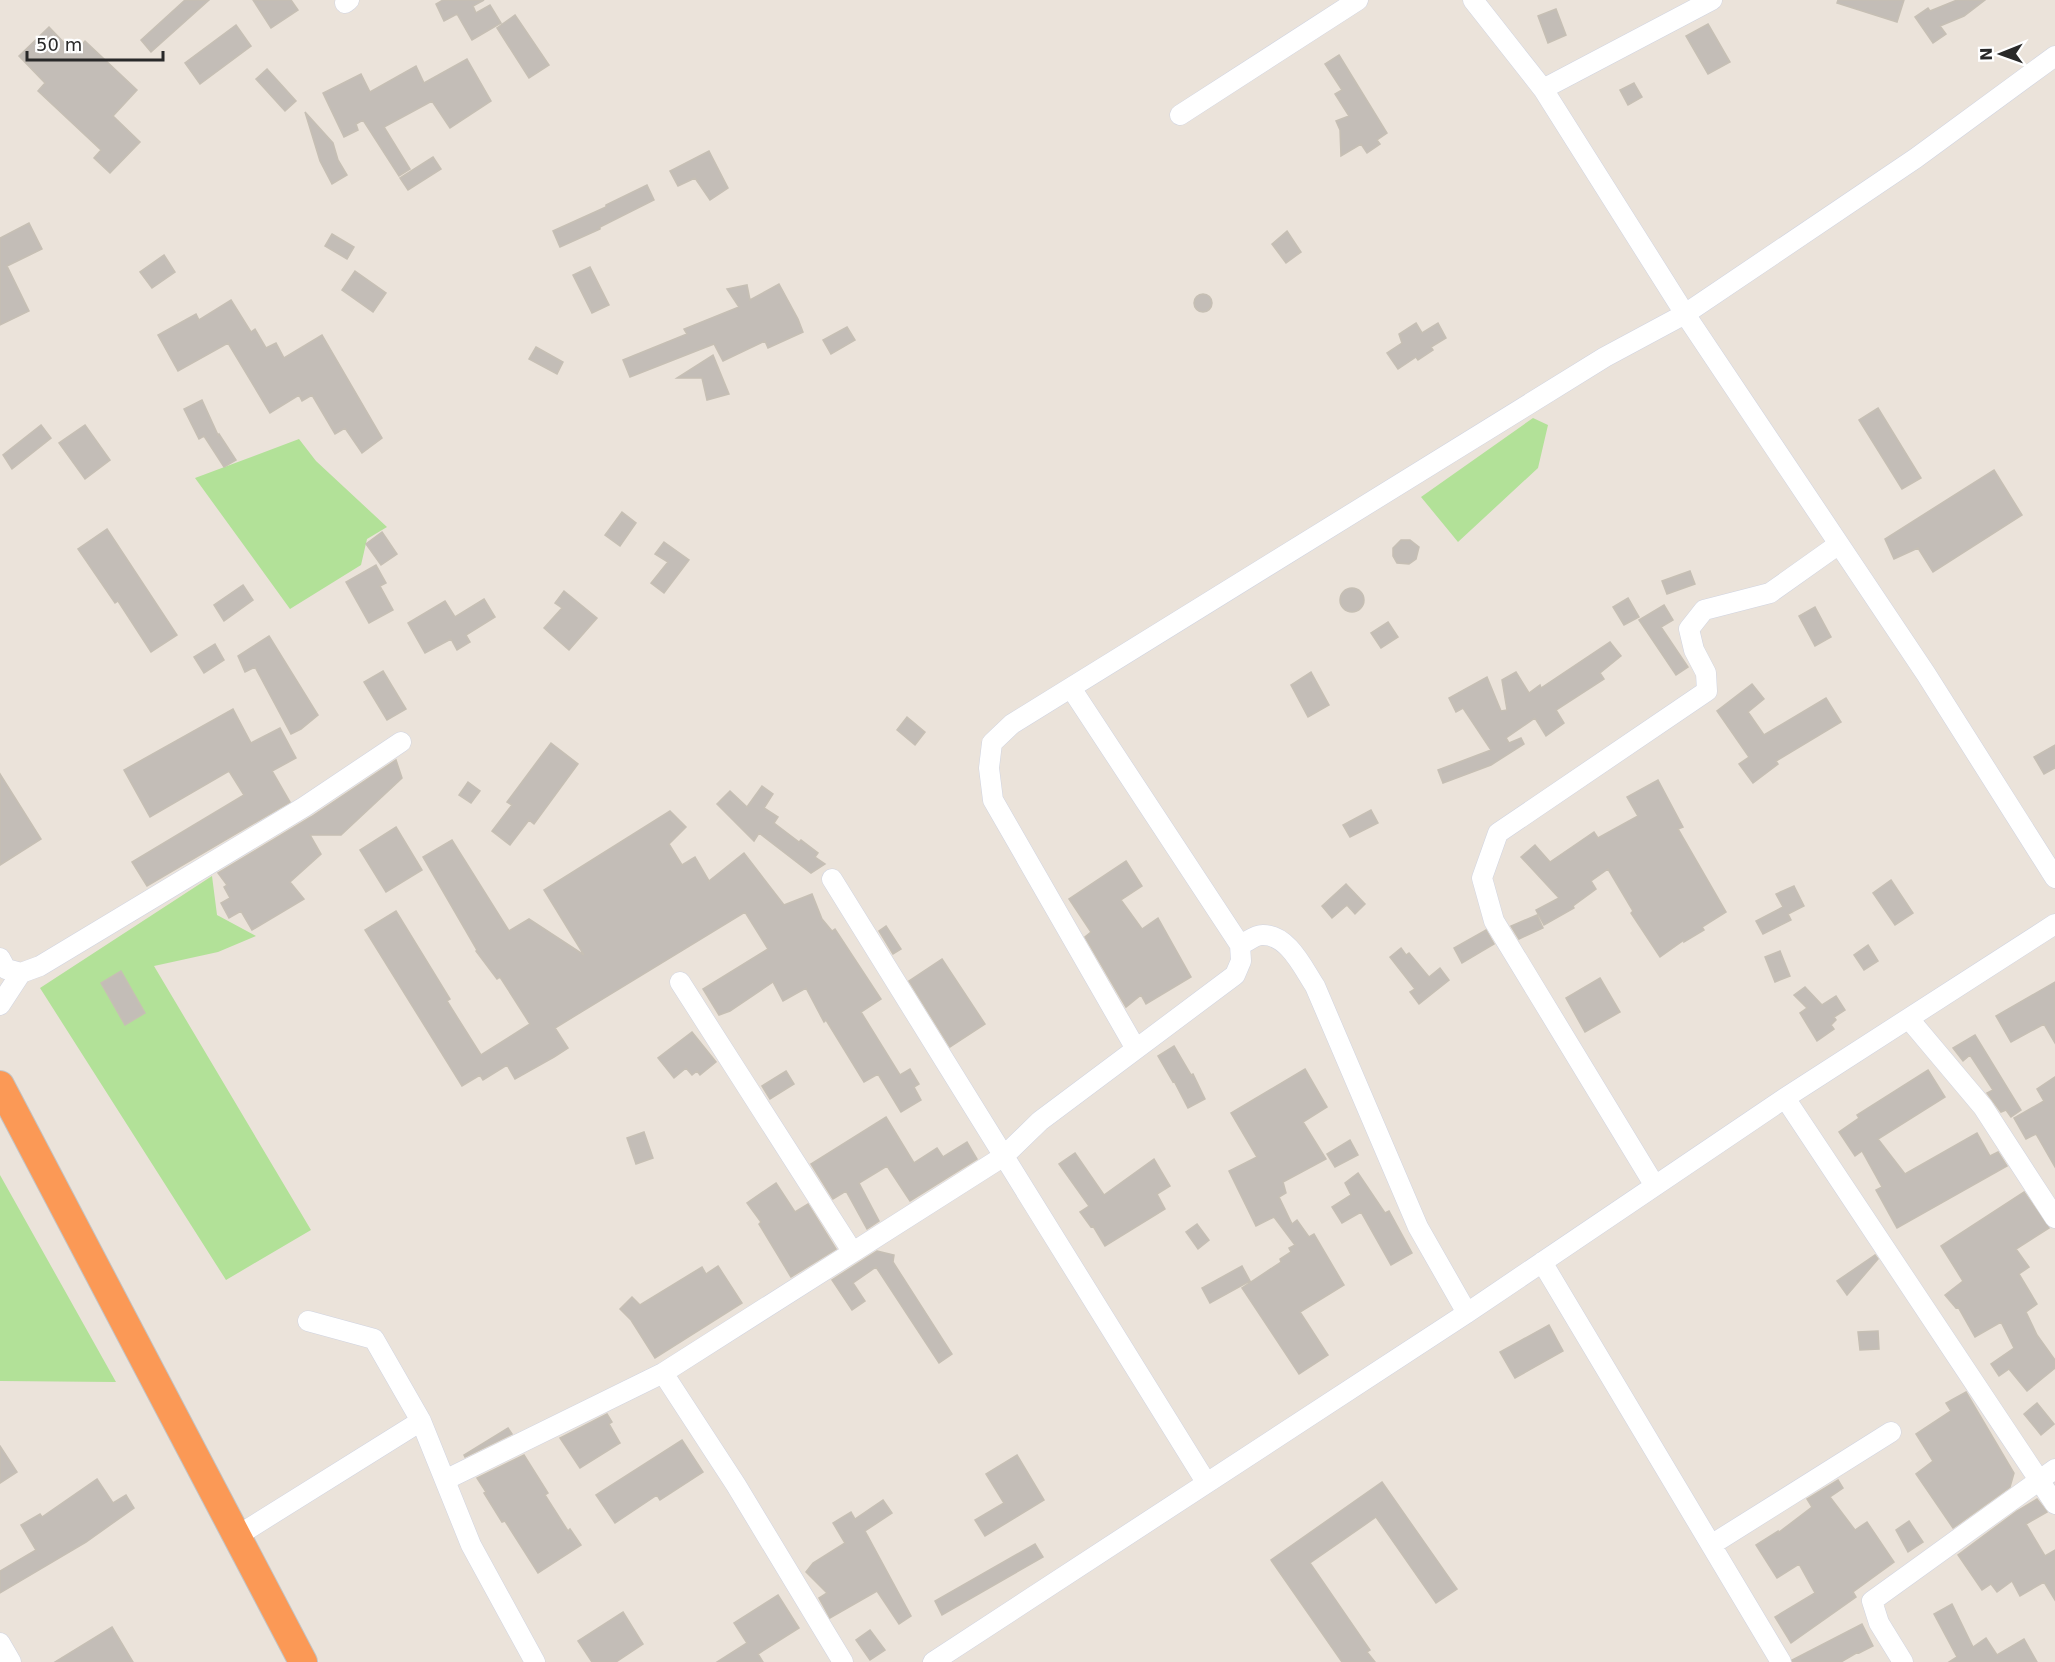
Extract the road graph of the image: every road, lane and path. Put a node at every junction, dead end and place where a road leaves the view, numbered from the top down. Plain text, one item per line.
1 (1358, 0) edge
2 (1473, 0) edge
3 (1712, 0) edge
4 (2055, 56) edge
5 (1543, 89) junction
6 (1180, 115) dead end
7 (1685, 314) junction
8 (1839, 544) junction
9 (1071, 688) junction
10 (401, 742) dead end
11 (2055, 878) edge
12 (832, 879) dead end
13 (2055, 924) edge
14 (1240, 945) junction
15 (0, 958) edge
16 (21, 973) junction
17 (680, 982) dead end
18 (0, 1005) edge
19 (1909, 1019) junction
20 (1136, 1049) junction
21 (0, 1085) edge
22 (1785, 1098) junction
23 (1004, 1156) junction
24 (1655, 1186) junction
25 (2055, 1218) edge
26 (852, 1251) junction
27 (1542, 1262) junction
28 (1467, 1312) junction
29 (308, 1321) dead end
30 (663, 1373) junction
31 (421, 1421) junction
32 (1891, 1432) dead end
33 (2047, 1474) edge
34 (445, 1480) junction
35 (1206, 1482) junction
36 (2055, 1504) edge
37 (237, 1536) junction
38 (1711, 1545) junction
39 (0, 1643) edge
40 (12, 1662) edge
41 (303, 1662) edge
42 (535, 1662) edge
43 (843, 1662) edge
44 (933, 1662) edge
45 (1782, 1662) edge
46 (1903, 1662) edge

1 - 6 street
2 - 5 street
3 - 5 street
4 - 7 street
5 - 7 street
7 - 8 street
7 - 9 street
8 - 11 street
8 - 24 street
9 - 14 street
9 - 20 street
10 - 16 street
12 - 23 street
13 - 19 street
14 - 20 street
14 - 28 street
15 - 16 street
16 - 18 street
17 - 26 street
19 - 22 street
19 - 25 street
20 - 23 street
21 - 37 highway
22 - 24 street
22 - 33 street
23 - 26 street
23 - 35 street
24 - 27 street
26 - 30 street
27 - 28 street
27 - 38 street
28 - 35 street
29 - 31 street
30 - 34 street
30 - 43 street
31 - 34 street
31 - 37 street
32 - 38 street
33 - 36 street
33 - 46 street
34 - 42 street
35 - 44 street
37 - 41 highway
38 - 45 street
39 - 40 street

